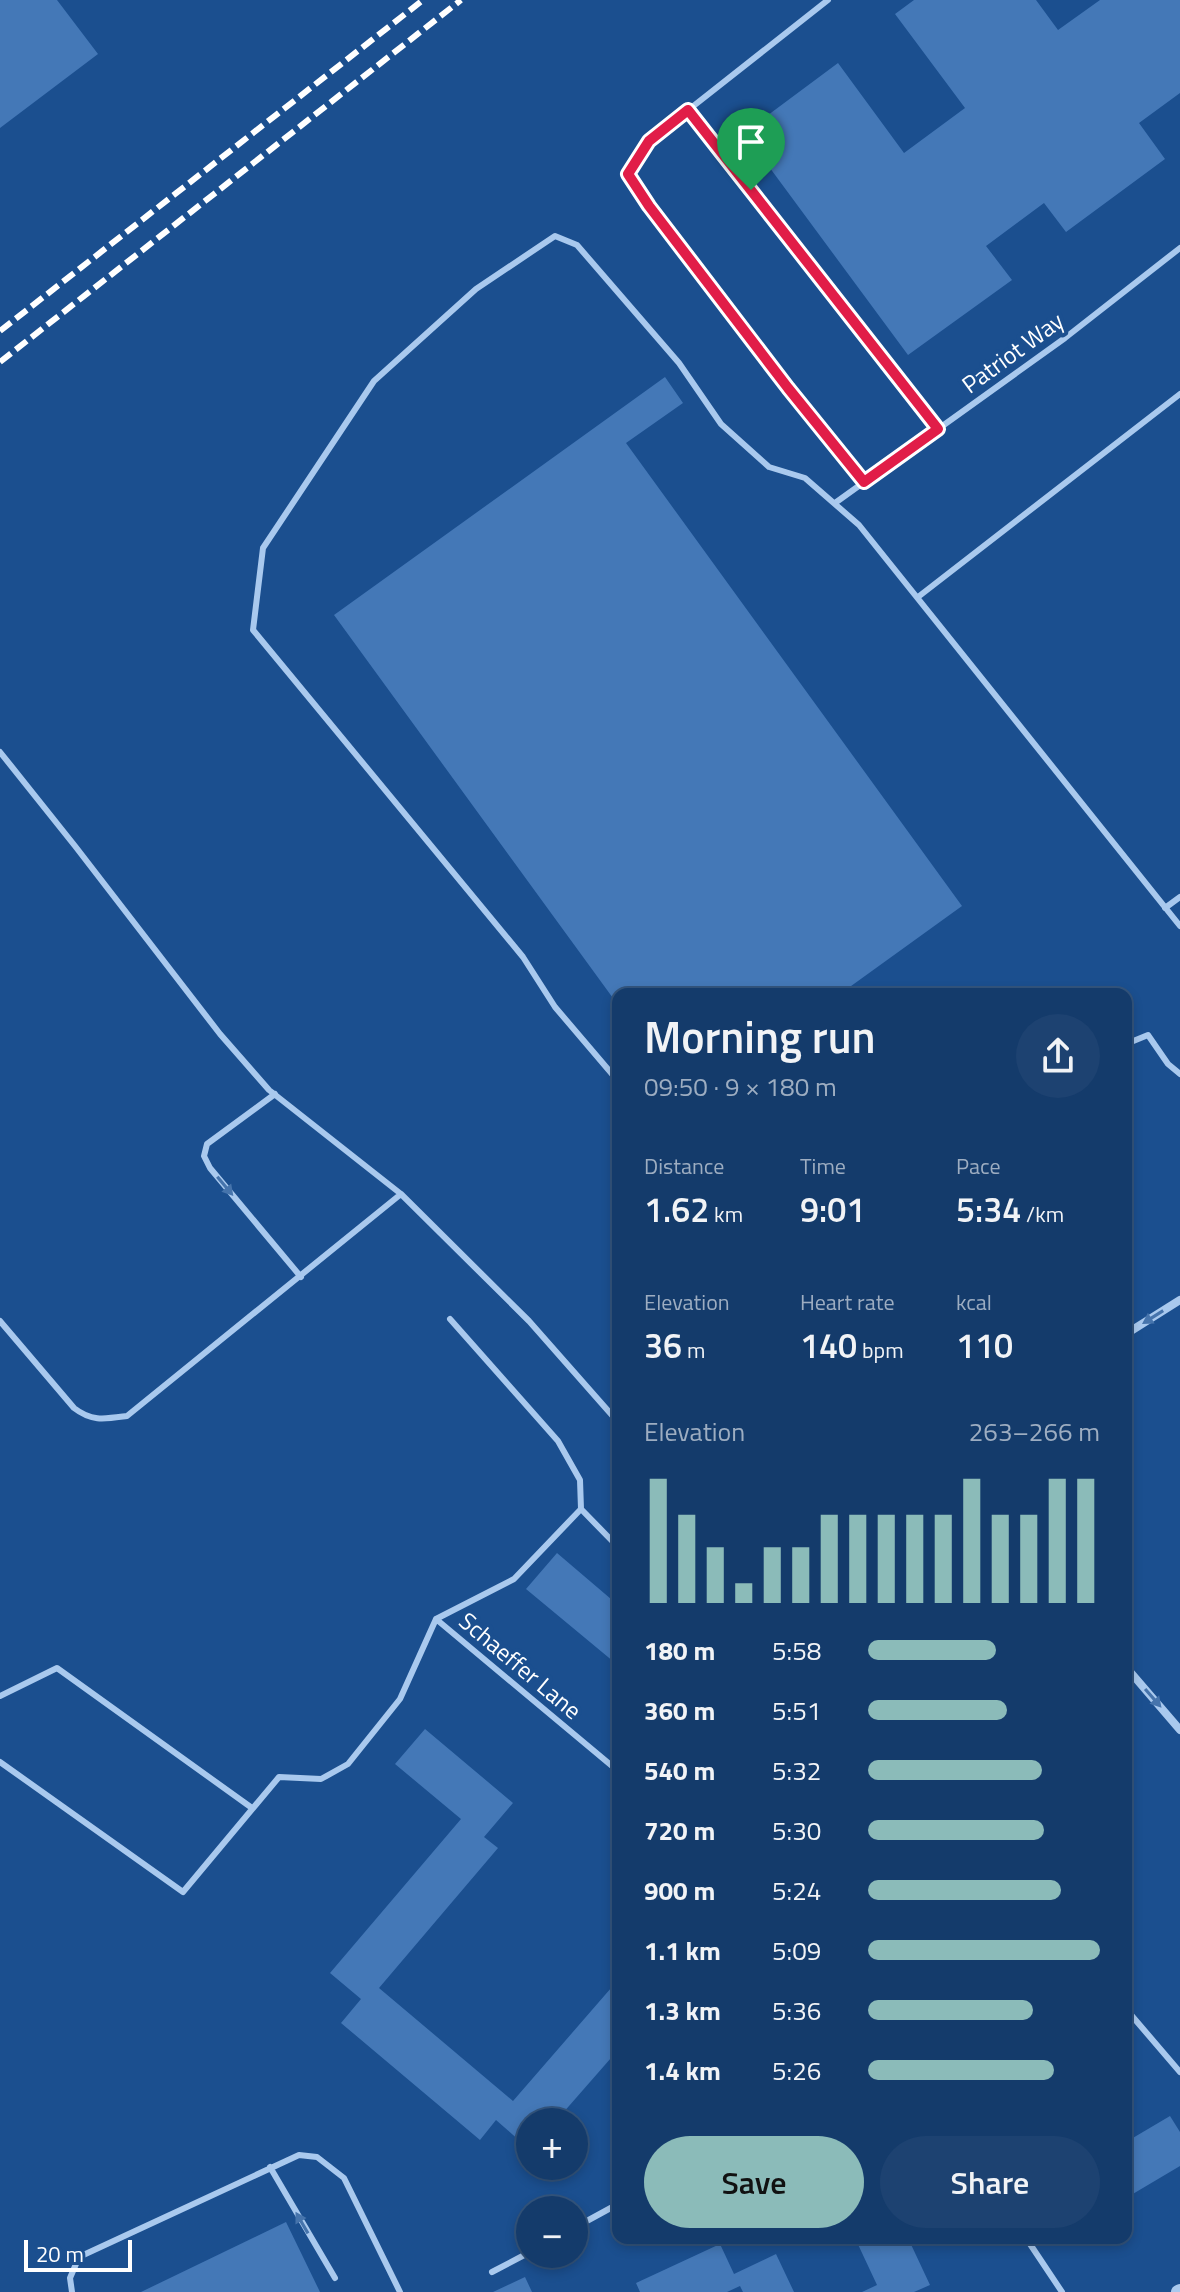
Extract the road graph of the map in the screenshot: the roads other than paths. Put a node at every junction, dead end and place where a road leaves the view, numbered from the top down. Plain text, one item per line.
1 (828, 0) edge
2 (688, 110) junction
3 (1180, 248) edge
4 (1180, 394) edge
5 (938, 429) junction
6 (864, 482) junction
7 (835, 503) junction
8 (918, 597) junction
9 (0, 752) edge
10 (1180, 897) edge
11 (1165, 908) junction
12 (1180, 926) edge
13 (1132, 1042) edge
14 (612, 1074) edge
15 (1180, 1074) edge
16 (275, 1094) junction
17 (401, 1194) junction
18 (301, 1277) junction
19 (1180, 1300) edge
20 (450, 1319) dead end
21 (0, 1321) edge
22 (1132, 1330) edge
23 (612, 1415) edge
24 (581, 1509) junction
25 (612, 1541) edge
26 (436, 1619) junction
27 (1132, 1674) edge
28 (0, 1696) edge
29 (1180, 1730) edge
30 (0, 1762) edge
31 (612, 1766) edge
32 (252, 1808) junction
33 (1132, 2016) edge
34 (1180, 2072) edge
35 (270, 2167) junction
36 (612, 2207) edge
37 (588, 2220) edge
38 (1030, 2244) edge
39 (516, 2259) edge
40 (492, 2272) dead end
41 (335, 2278) dead end
42 (72, 2292) edge
43 (400, 2292) edge
44 (1062, 2292) edge

1 - 2 lane
2 - 5 lane
2 - 6 lane
3 - 5 lane, Patriot Way
4 - 8 lane
5 - 6 lane, Patriot Way
6 - 7 lane, Patriot Way
7 - 8 lane
7 - 14 lane
8 - 11 lane
9 - 16 lane
10 - 11 lane
11 - 12 lane
13 - 15 lane
16 - 17 lane
16 -> 18 lane
17 - 18 lane
17 - 23 lane
18 - 21 lane
19 -> 22 street
20 - 24 lane
24 - 25 lane
24 - 26 lane
26 - 31 lane, Schaeffer Lane
26 - 32 lane
27 -> 29 street
28 - 32 lane
30 - 32 lane
33 - 34 lane
41 -> 35 lane
35 - 42 lane
35 - 43 lane
36 - 37 lane
38 - 44 lane
39 - 40 lane

